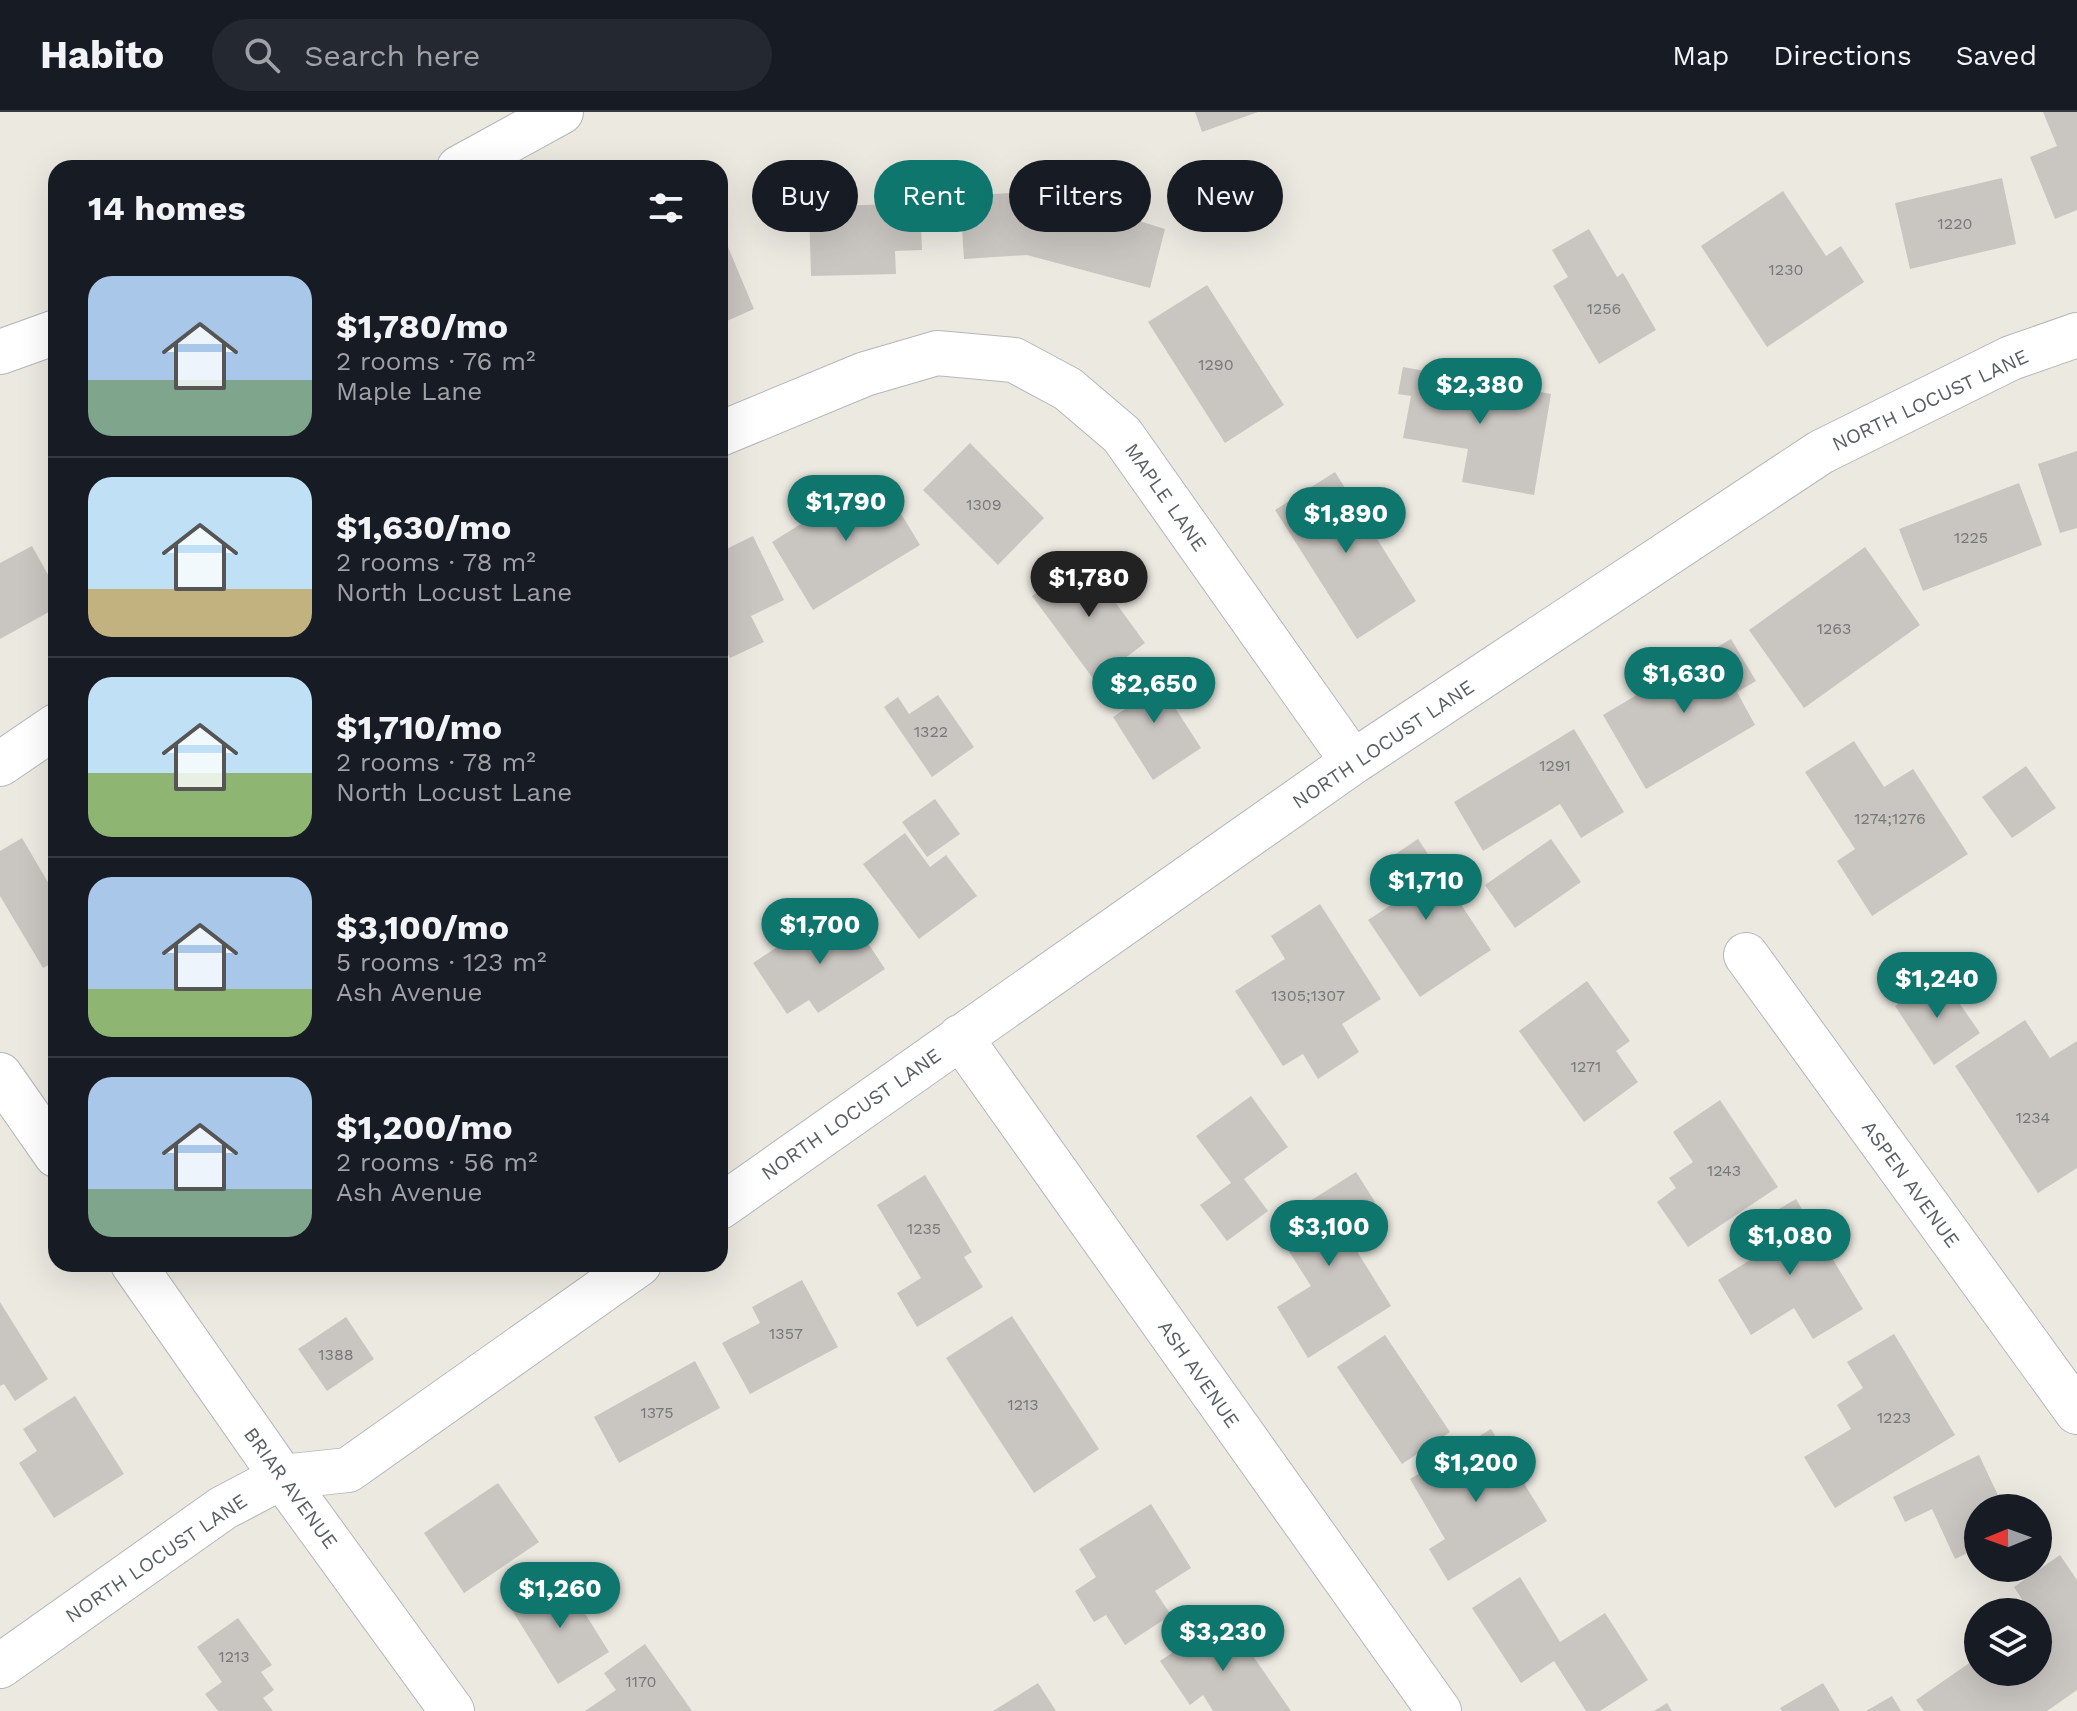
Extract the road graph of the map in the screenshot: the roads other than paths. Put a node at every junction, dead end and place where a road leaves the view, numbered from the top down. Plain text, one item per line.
1 (561, 112) edge
2 (474, 160) edge
3 (48, 335) edge
4 (2077, 335) edge
5 (0, 352) edge
6 (728, 431) edge
7 (48, 731) edge
8 (1353, 762) junction
9 (0, 764) edge
10 (1746, 955) dead end
11 (960, 1037) junction
12 (0, 1075) edge
13 (48, 1144) edge
14 (728, 1201) edge
15 (139, 1272) edge
16 (628, 1272) edge
17 (2077, 1412) edge
18 (282, 1477) junction
19 (0, 1666) edge
20 (452, 1711) edge
21 (1439, 1711) edge

1 - 2 street
3 - 5 street
4 - 8 street, NORTH LOCUST LANE
6 - 8 street, MAPLE LANE
7 - 9 street
8 - 11 street, NORTH LOCUST LANE
10 - 17 street, ASPEN AVENUE
11 - 14 street, NORTH LOCUST LANE
11 - 21 street, ASH AVENUE
12 - 13 street
15 - 18 street, BRIAR AVENUE
16 - 18 street, NORTH LOCUST LANE
18 - 19 street, NORTH LOCUST LANE
18 - 20 street, BRIAR AVENUE

